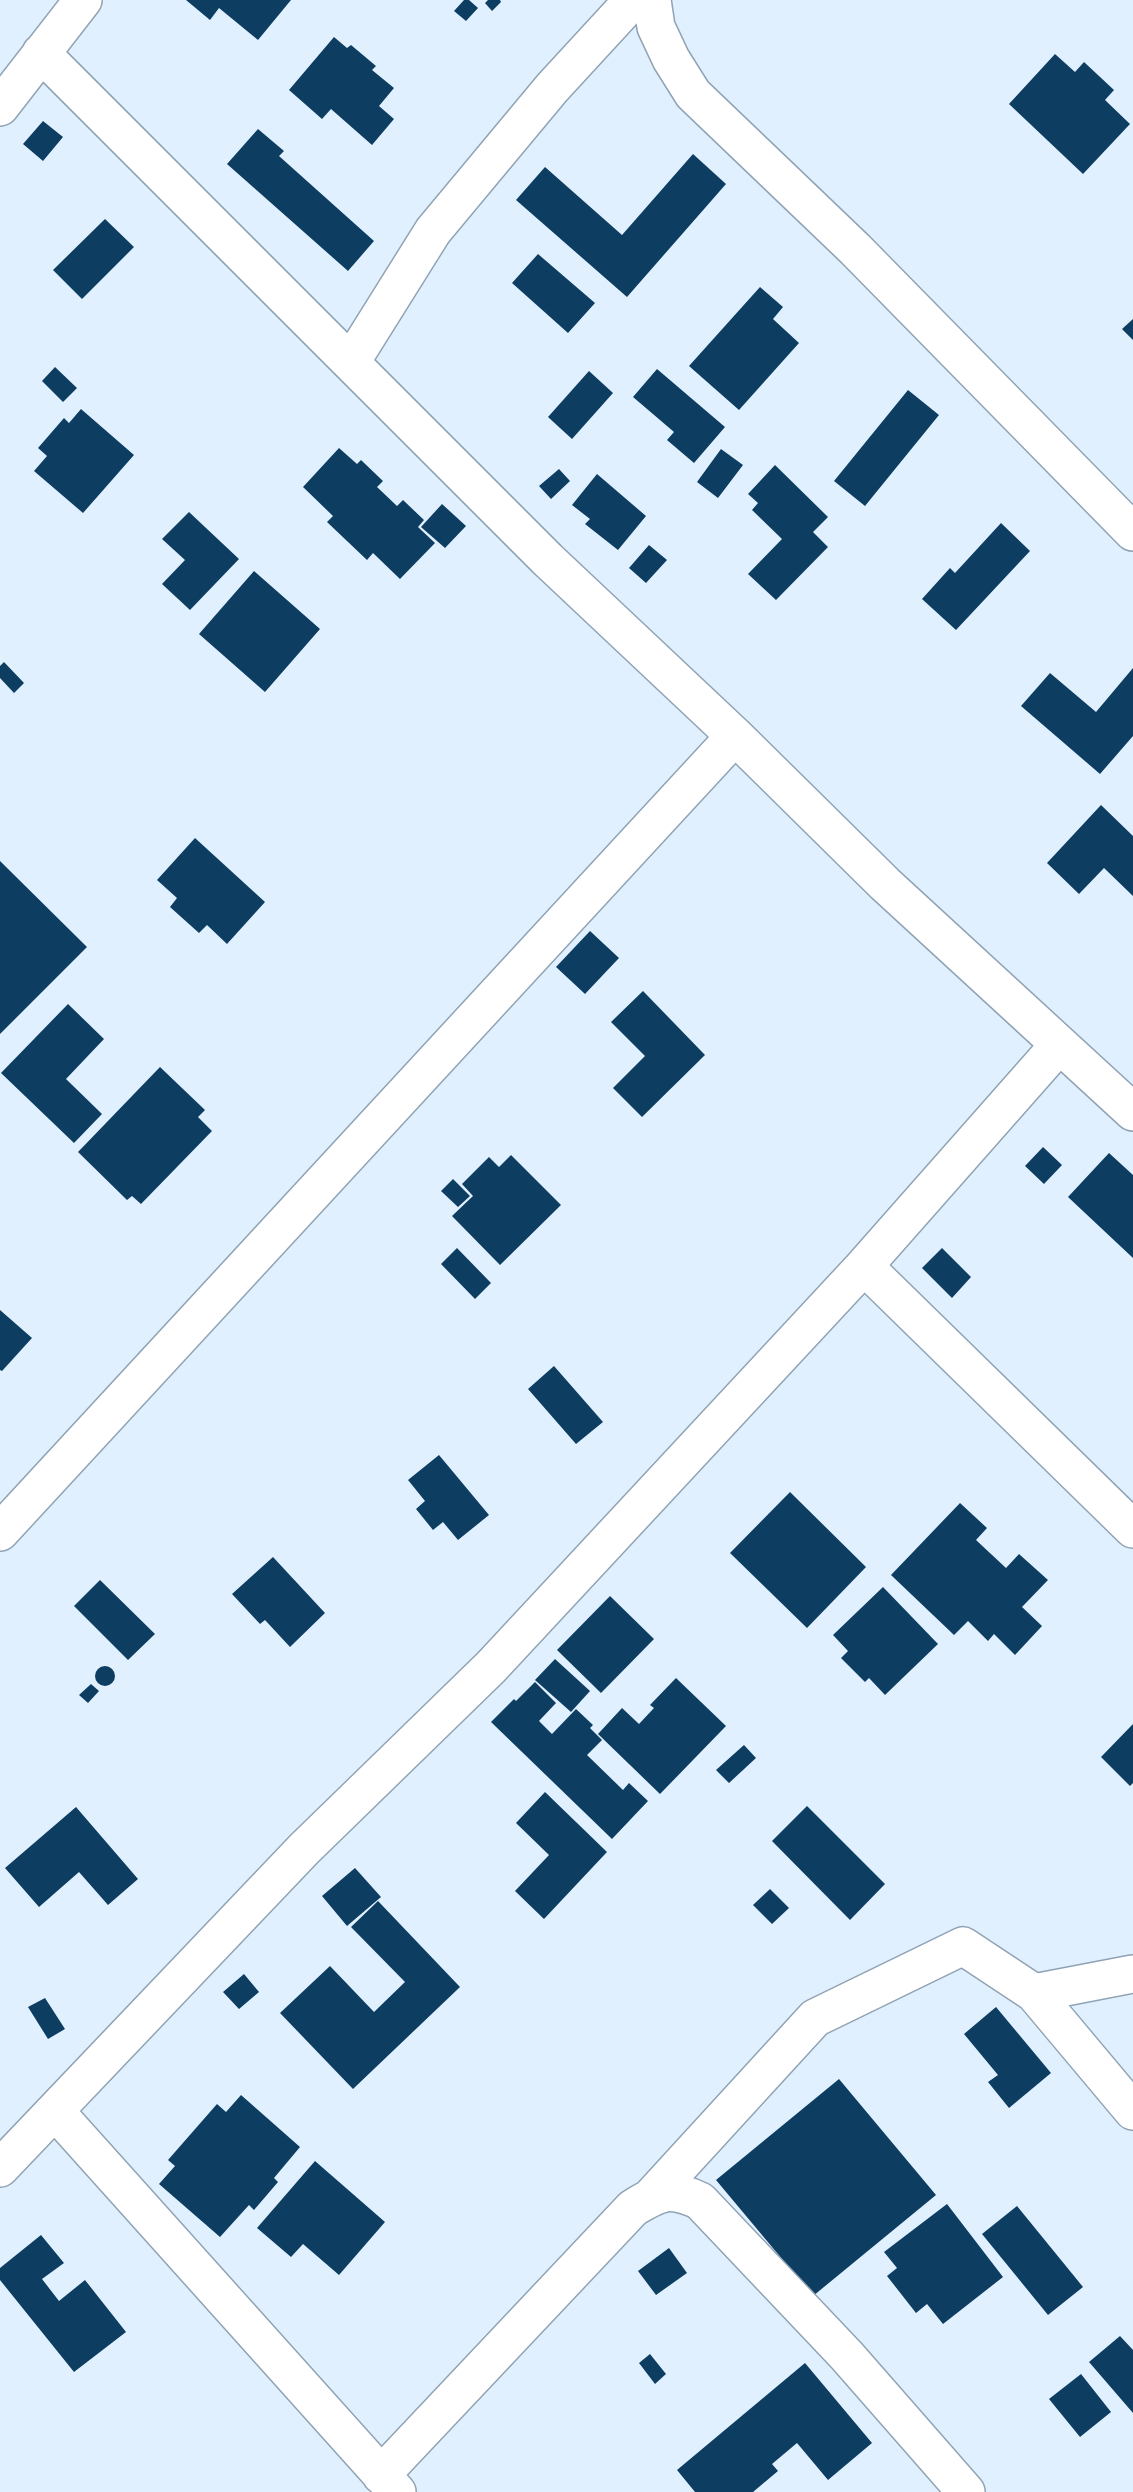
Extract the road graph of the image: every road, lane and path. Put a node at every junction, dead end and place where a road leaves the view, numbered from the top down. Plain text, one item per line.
1 (83, 0) edge
2 (633, 0) edge
3 (652, 0) edge
4 (41, 53) junction
5 (0, 107) edge
6 (351, 362) junction
7 (1133, 532) edge
8 (735, 736) junction
9 (1059, 1045) junction
10 (1133, 1112) edge
11 (864, 1266) junction
12 (1133, 1530) edge
13 (0, 1532) edge
14 (1133, 1974) edge
15 (1034, 1993) junction
16 (55, 2111) junction
17 (1133, 2111) edge
18 (0, 2168) edge
19 (652, 2196) junction
20 (389, 2483) edge
21 (966, 2492) edge

1 - 4 street
2 - 6 street
3 - 7 street
4 - 5 street
4 - 6 street
6 - 8 street
8 - 9 street
8 - 13 street
9 - 10 street
9 - 11 street
11 - 12 street
11 - 16 street
14 - 15 street
15 - 17 street
15 - 19 street
16 - 18 street
16 - 20 street
19 - 20 street
19 - 21 street

